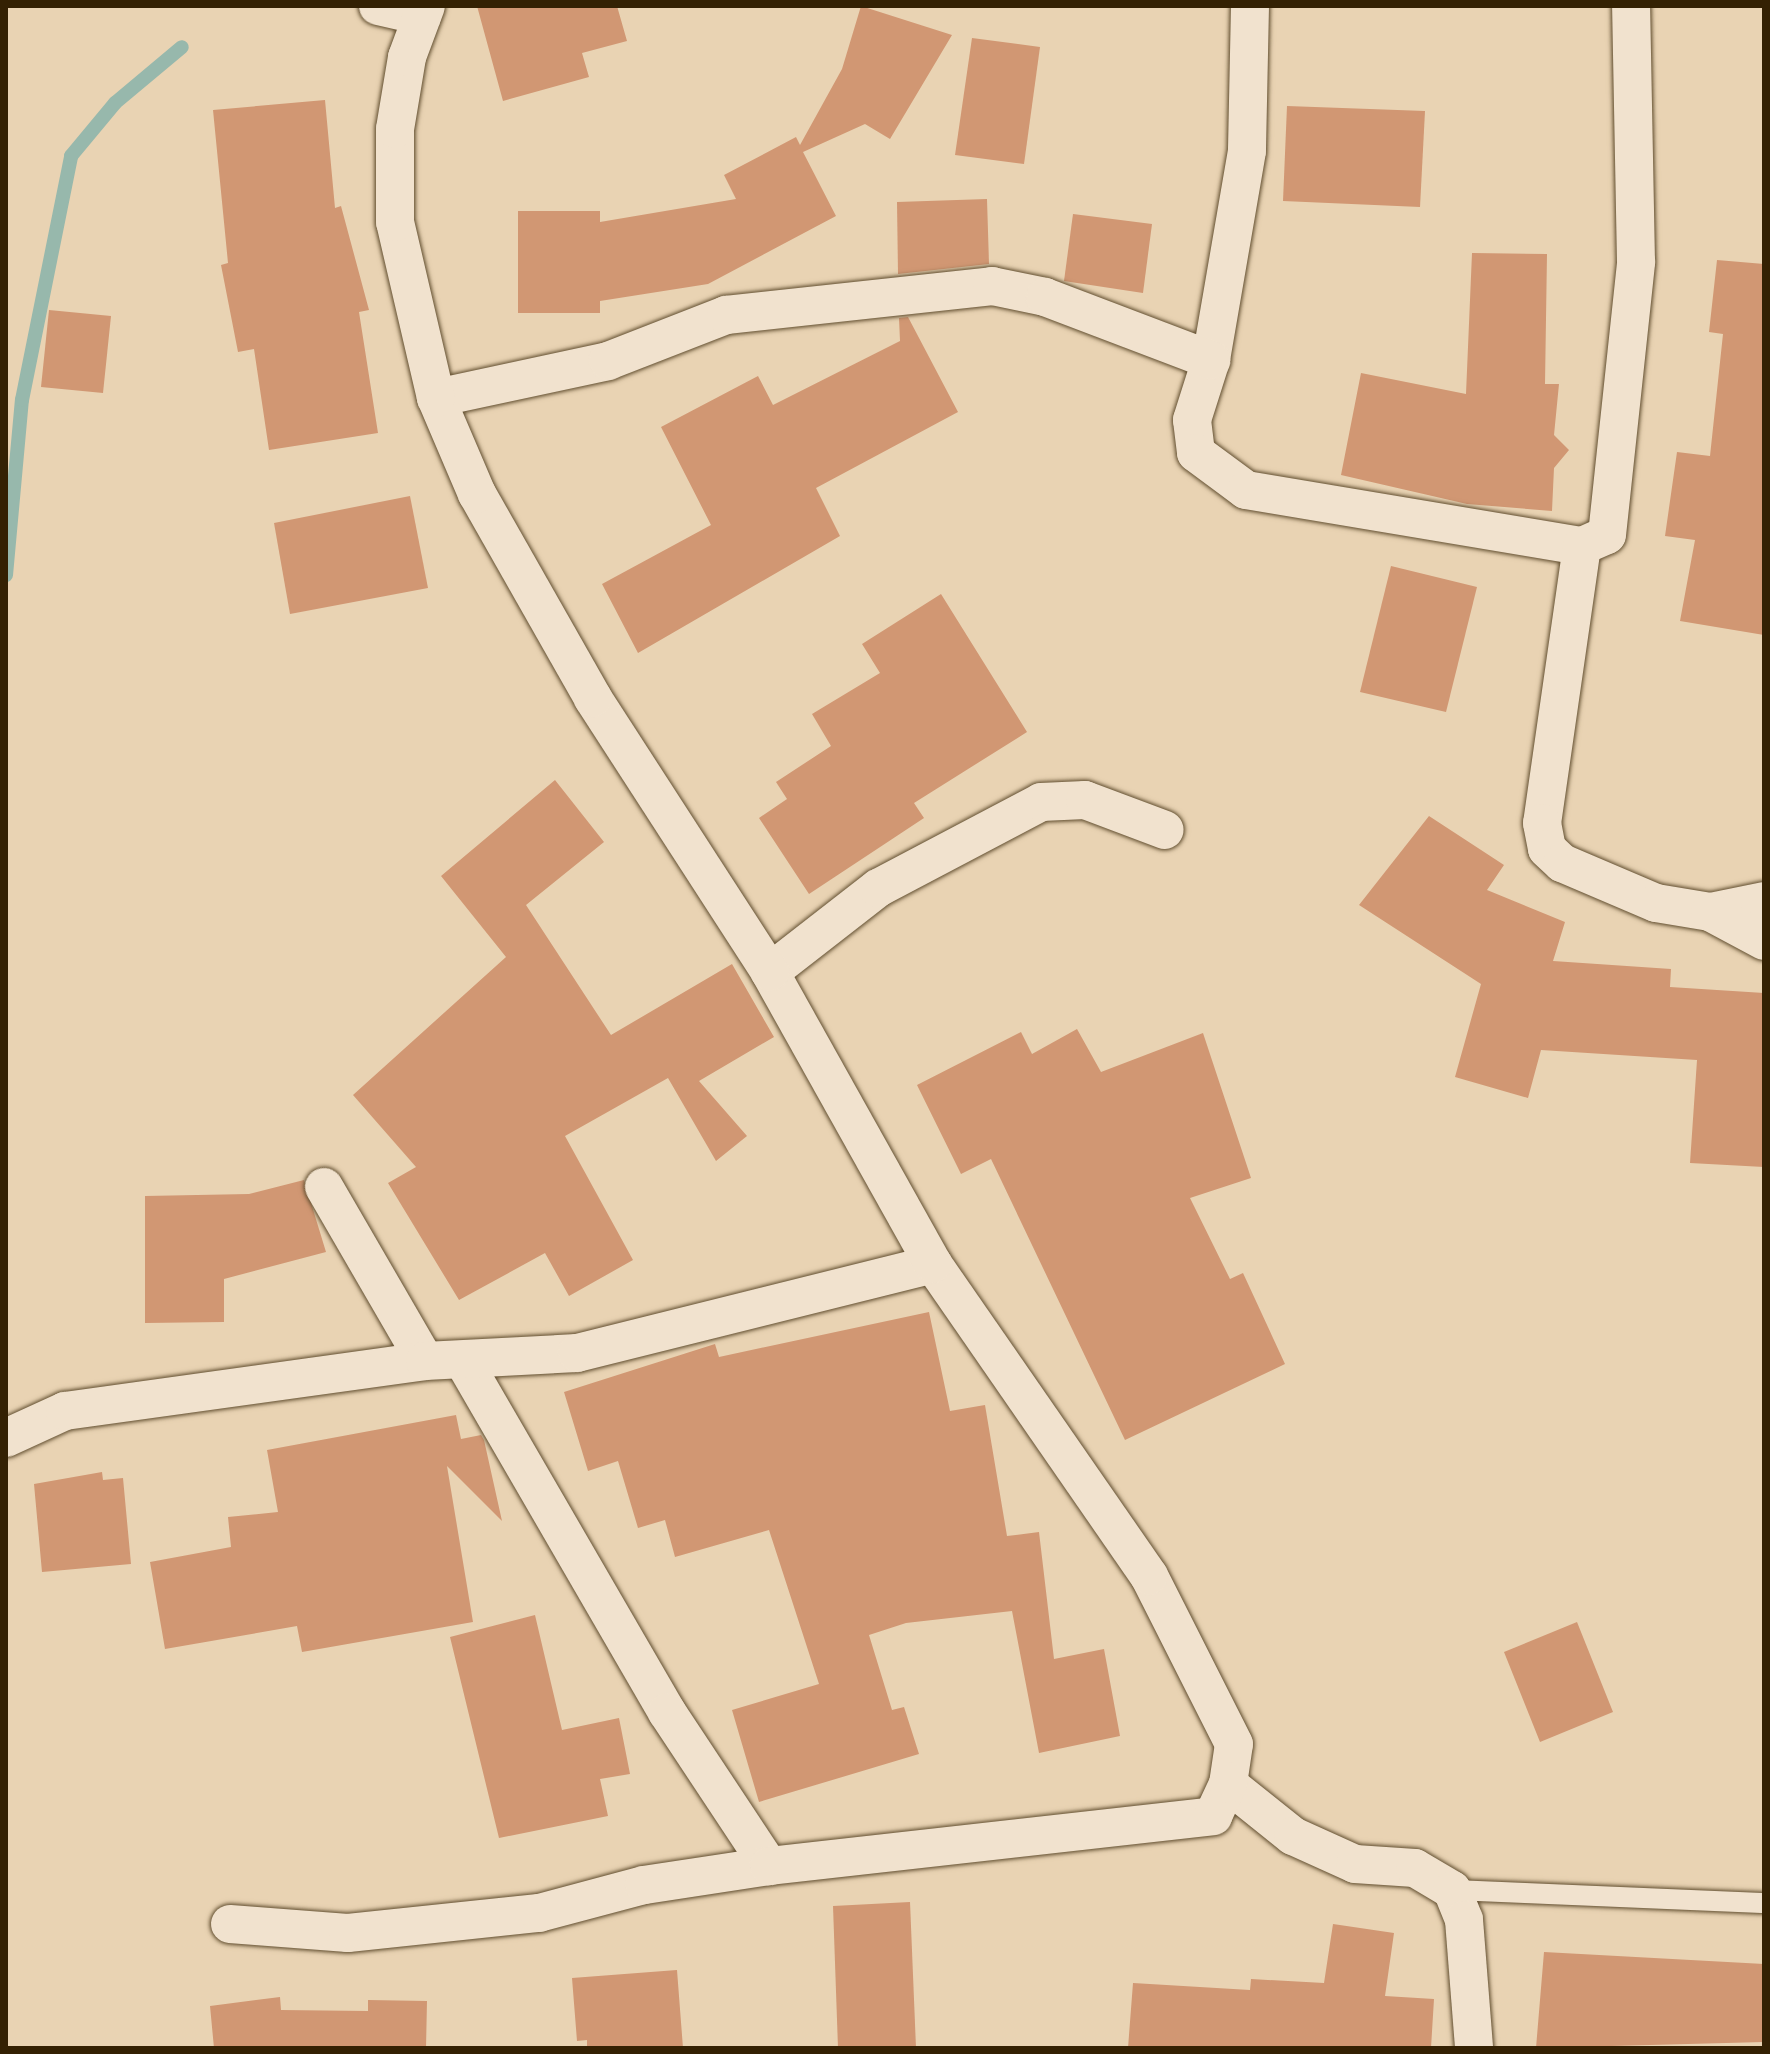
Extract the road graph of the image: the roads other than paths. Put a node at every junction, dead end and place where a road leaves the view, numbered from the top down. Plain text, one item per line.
1 (378, 6) edge
2 (1250, 6) edge
3 (1631, 6) edge
4 (424, 11) edge
5 (1211, 360) junction
6 (436, 398) junction
7 (1582, 546) junction
8 (1165, 830) dead end
9 (1764, 901) edge
10 (1710, 912) junction
11 (1764, 941) edge
12 (770, 972) junction
13 (324, 1187) dead end
14 (933, 1264) junction
15 (425, 1361) junction
16 (464, 1362) junction
17 (6, 1438) edge
18 (1228, 1784) junction
19 (769, 1866) junction
20 (1452, 1890) junction
21 (1764, 1903) edge
22 (230, 1924) dead end
23 (1474, 2048) edge

1 - 4 street
2 - 5 street
3 - 7 street
4 - 6 street
5 - 6 street
5 - 7 street
6 - 12 street
7 - 10 street
8 - 12 street
9 - 10 street
10 - 11 street
12 - 14 street
13 - 15 street
14 - 16 street
14 - 18 street
15 - 16 street
15 - 17 street
16 - 19 street
18 - 19 street
18 - 20 street
19 - 22 street
20 - 21 lane
20 - 23 street

